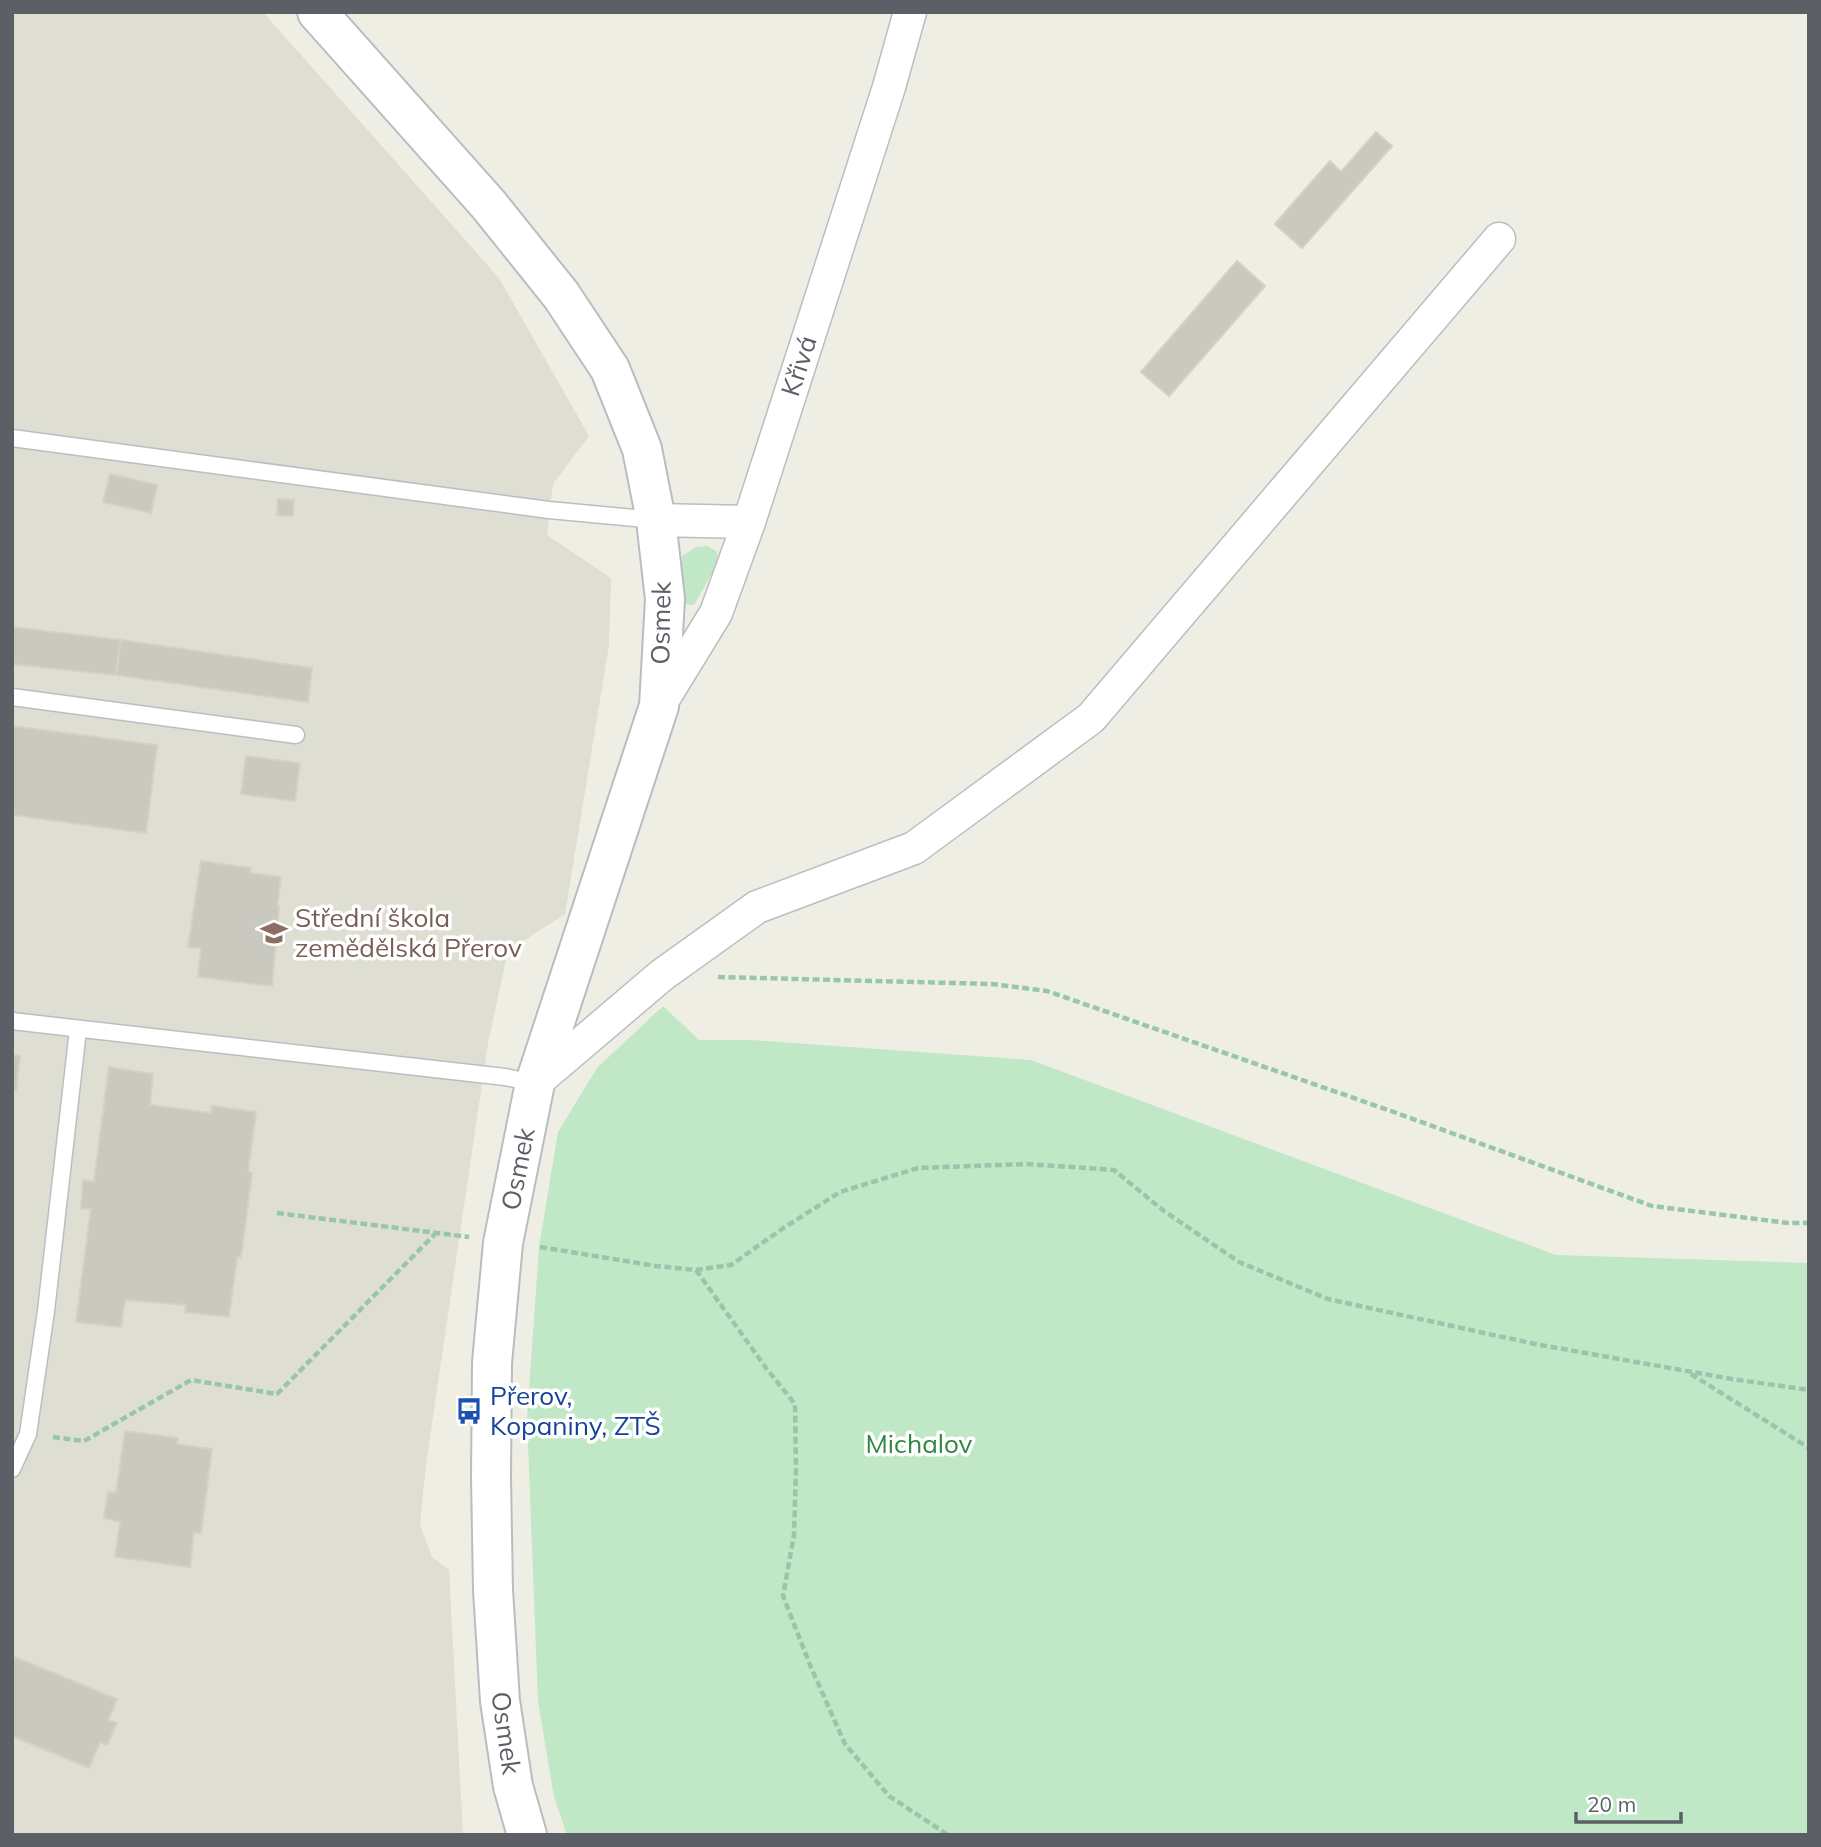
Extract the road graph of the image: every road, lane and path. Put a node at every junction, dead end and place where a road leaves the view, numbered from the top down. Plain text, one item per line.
1 (317, 12) edge
2 (910, 12) edge
3 (1499, 239) dead end
4 (12, 438) edge
5 (656, 520) junction
6 (749, 522) junction
7 (12, 696) edge
8 (659, 706) junction
9 (296, 735) dead end
10 (717, 976) dead end
11 (12, 1021) edge
12 (78, 1030) junction
13 (536, 1083) junction
14 (277, 1213) dead end
15 (1809, 1223) edge
16 (436, 1233) junction
17 (503, 1243) junction
18 (696, 1270) junction
19 (1686, 1371) junction
20 (1809, 1390) edge
21 (28, 1434) junction
22 (1809, 1448) edge
23 (12, 1469) edge
24 (527, 1835) edge
25 (948, 1835) edge

1 - 5 street, Osmek
2 - 6 street, Křivá
3 - 13 street
4 - 5 lane
5 - 6 street
5 - 8 street, Osmek
6 - 8 street, Křivá
7 - 9 lane
8 - 13 street, Osmek
10 - 15 path
11 - 12 lane
12 - 13 lane
12 - 21 lane
13 - 17 street, Osmek
14 - 16 path
16 - 17 path
16 - 21 path
17 - 18 path
17 - 24 street, Osmek
18 - 19 path
18 - 25 path
19 - 20 path
19 - 22 path
21 - 23 lane

